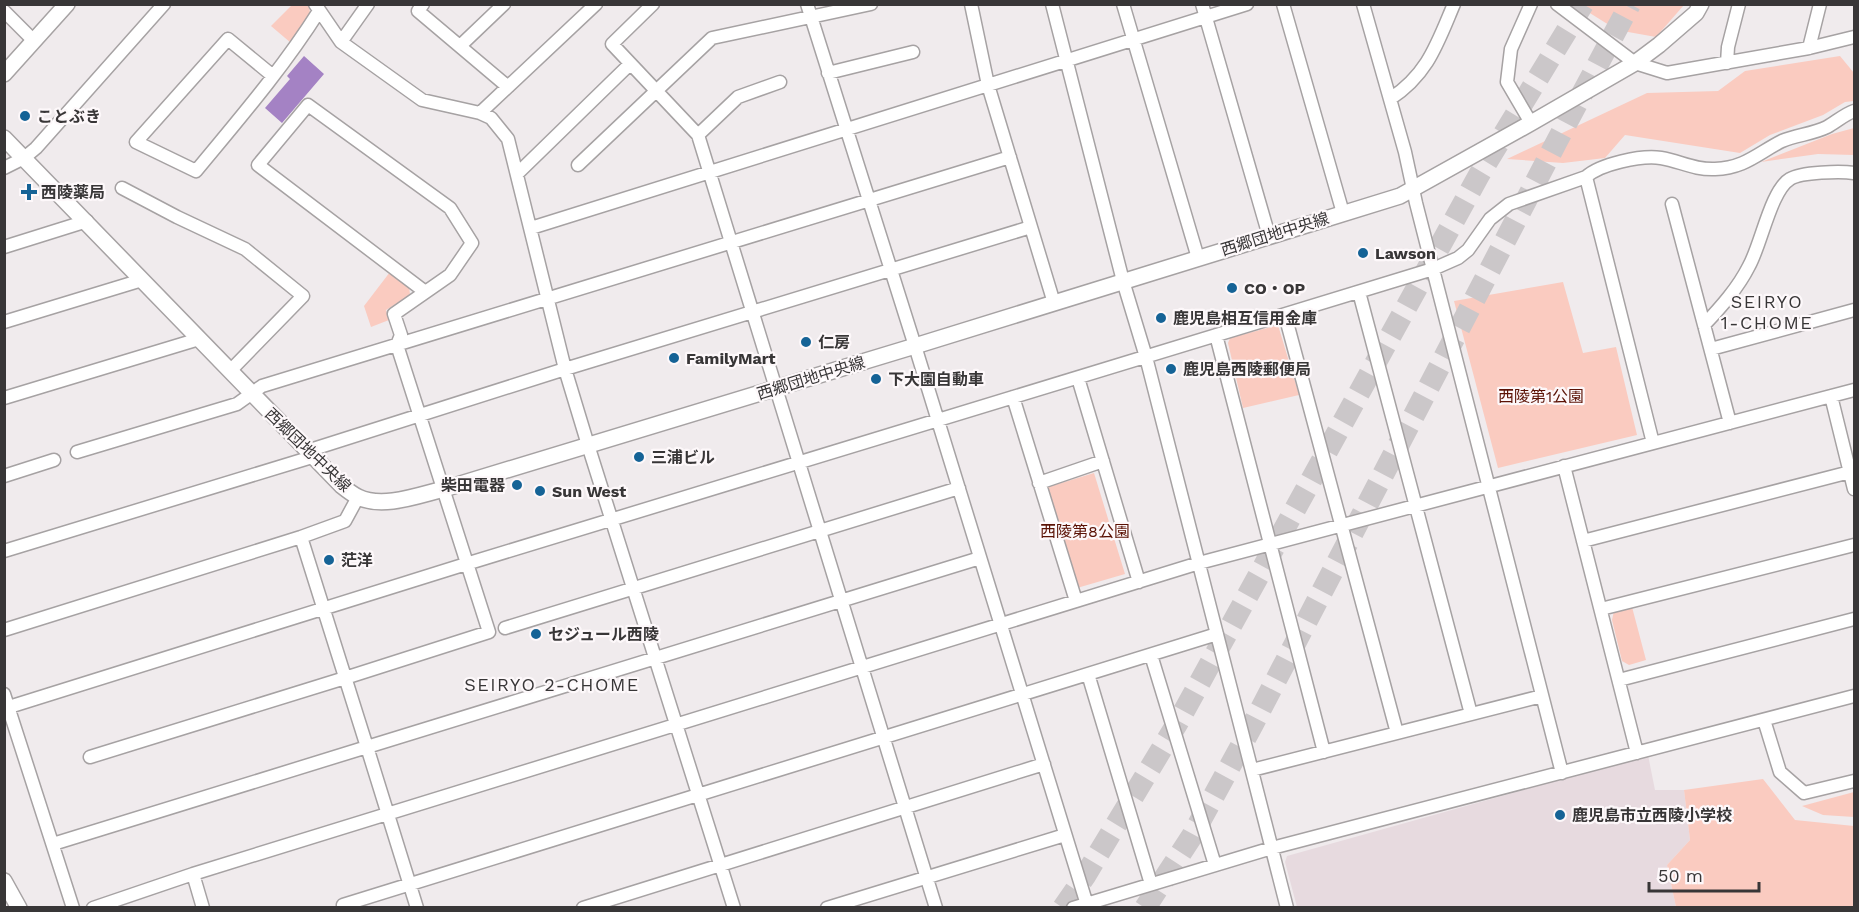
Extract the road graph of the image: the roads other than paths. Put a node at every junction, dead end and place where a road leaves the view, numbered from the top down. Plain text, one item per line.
1 (67, 4) edge
2 (164, 4) edge
3 (368, 4) edge
4 (423, 4) edge
5 (504, 4) edge
6 (596, 4) edge
7 (653, 4) edge
8 (807, 4) edge
9 (871, 4) edge
10 (971, 4) edge
11 (1052, 4) edge
12 (1123, 4) edge
13 (1202, 4) edge
14 (1247, 4) edge
15 (1283, 4) edge
16 (1363, 4) edge
17 (1454, 4) edge
18 (1531, 4) edge
19 (1557, 4) edge
20 (1701, 4) edge
21 (1739, 4) edge
22 (1820, 4) edge
23 (317, 8) edge
24 (4, 10) edge
25 (811, 17) junction
26 (1206, 17) junction
27 (1854, 37) edge
28 (1133, 40) junction
29 (34, 41) junction
30 (341, 42) junction
31 (460, 46) junction
32 (1809, 48) junction
33 (913, 52) dead end
34 (1066, 61) junction
35 (1635, 63) junction
36 (1727, 63) junction
37 (630, 64) junction
38 (828, 73) junction
39 (4, 74) edge
40 (273, 76) junction
41 (780, 82) dead end
42 (988, 85) junction
43 (508, 87) junction
44 (655, 92) junction
45 (1390, 99) junction
46 (1854, 111) edge
47 (480, 113) junction
48 (1532, 123) junction
49 (846, 130) junction
50 (698, 135) junction
51 (4, 138) edge
52 (1010, 158) junction
53 (24, 159) junction
54 (578, 165) dead end
55 (4, 168) edge
56 (708, 172) junction
57 (517, 174) junction
58 (1854, 176) edge
59 (1586, 177) junction
60 (122, 188) dead end
61 (1413, 190) junction
62 (869, 201) junction
63 (1672, 204) dead end
64 (1343, 213) junction
65 (87, 221) junction
66 (531, 228) junction
67 (1031, 228) junction
68 (1269, 236) junction
69 (731, 243) junction
70 (4, 247) edge
71 (1198, 258) junction
72 (1433, 269) junction
73 (891, 270) junction
74 (142, 280) junction
75 (1123, 282) junction
76 (424, 291) junction
77 (1359, 292) junction
78 (547, 299) junction
79 (1054, 303) junction
80 (1854, 310) edge
81 (752, 313) junction
82 (1285, 315) junction
83 (4, 322) edge
84 (1704, 325) junction
85 (1216, 335) junction
86 (199, 339) junction
87 (397, 345) junction
88 (915, 346) junction
89 (1711, 349) junction
90 (1146, 357) junction
91 (565, 369) junction
92 (230, 371) junction
93 (1078, 378) junction
94 (776, 389) junction
95 (1854, 390) edge
96 (252, 393) junction
97 (1831, 396) junction
98 (4, 398) edge
99 (1013, 398) junction
100 (419, 414) junction
101 (938, 420) junction
102 (1730, 423) junction
103 (1653, 443) junction
104 (588, 445) junction
105 (77, 452) dead end
106 (309, 454) junction
107 (54, 460) dead end
108 (1103, 461) junction
109 (798, 463) junction
110 (1564, 466) junction
111 (1850, 472) junction
112 (4, 476) edge
113 (1039, 483) junction
114 (1488, 486) junction
115 (959, 488) junction
116 (444, 489) junction
117 (1854, 489) edge
118 (358, 497) junction
119 (1415, 505) junction
120 (611, 520) junction
121 (1341, 525) junction
122 (819, 531) junction
123 (301, 537) junction
124 (1583, 541) junction
125 (1270, 544) junction
126 (1854, 545) edge
127 (4, 551) edge
128 (980, 558) junction
129 (1199, 563) junction
130 (466, 564) junction
131 (1139, 582) junction
132 (633, 587) junction
133 (841, 601) junction
134 (1076, 601) junction
135 (324, 608) junction
136 (1601, 609) junction
137 (1854, 619) edge
138 (1001, 625) junction
139 (505, 628) dead end
140 (4, 630) edge
141 (1217, 634) junction
142 (1150, 655) junction
143 (655, 658) junction
144 (862, 668) junction
145 (1088, 674) junction
146 (345, 678) junction
147 (1619, 680) junction
148 (4, 694) edge
149 (1022, 695) junction
150 (1542, 696) junction
151 (1854, 696) edge
152 (9, 707) junction
153 (1471, 714) junction
154 (1764, 720) junction
155 (676, 725) junction
156 (1397, 733) junction
157 (883, 738) junction
158 (367, 747) junction
159 (1324, 752) junction
160 (1637, 753) junction
161 (90, 757) dead end
162 (1044, 764) junction
163 (1252, 770) junction
164 (1562, 773) junction
165 (1854, 781) edge
166 (699, 795) junction
167 (905, 808) junction
168 (388, 816) junction
169 (1065, 835) junction
170 (53, 843) junction
171 (1272, 848) junction
172 (721, 865) junction
173 (1215, 865) junction
174 (193, 874) junction
175 (927, 877) junction
176 (4, 880) edge
177 (409, 883) junction
178 (1151, 884) junction
179 (343, 904) dead end
180 (1087, 905) edge
181 (19, 908) edge
182 (73, 908) edge
183 (93, 908) edge
184 (203, 908) edge
185 (417, 908) edge
186 (583, 908) edge
187 (734, 908) edge
188 (827, 908) edge
189 (936, 908) edge
190 (1073, 908) edge
191 (1287, 908) edge

1 - 29 street
2 - 53 street
3 - 30 street
4 - 31 street
5 - 31 street
6 - 43 street
7 - 37 street
8 - 25 street
9 - 25 street
10 - 42 street
11 - 34 street
12 - 28 street
13 - 26 street
14 - 26 street
15 - 64 street
16 - 45 street
17 - 45 street
18 - 48 street
19 - 35 street
20 - 35 street, 西郷団地中央線
21 - 36 street
22 - 32 street
23 - 30 street
23 - 40 street
24 - 29 street
25 - 38 street
25 - 44 street
26 - 28 street
26 - 68 street
27 - 32 street
28 - 34 street
28 - 71 street
29 - 39 street
30 - 47 street
31 - 43 street
32 - 36 street
33 - 38 street
34 - 42 street
34 - 75 street
35 - 36 street
35 - 48 street, 西郷団地中央線
37 - 44 street
37 - 57 street
38 - 49 street
40 - 40 street
41 - 50 street
42 - 49 street
42 - 52 street
43 - 47 street
44 - 50 street
44 - 54 street
45 - 61 street
46 - 59 street
47 - 57 street
48 - 61 street, 西郷団地中央線
49 - 56 street
49 - 62 street
50 - 56 street
51 - 53 street, 西郷団地中央線
52 - 62 street
52 - 67 street
53 - 55 street
53 - 65 street, 西郷団地中央線
56 - 66 street
56 - 69 street
57 - 66 street
58 - 84 street
59 - 72 street
59 - 103 street
60 - 92 street
61 - 64 street, 西郷団地中央線
61 - 72 street
62 - 69 street
62 - 73 street
63 - 84 street
64 - 68 street, 西郷団地中央線
65 - 70 street
65 - 74 street, 西郷団地中央線
66 - 78 street
67 - 73 street
67 - 79 street
68 - 71 street, 西郷団地中央線
69 - 78 street
69 - 81 street
71 - 75 street, 西郷団地中央線
72 - 77 street
72 - 114 street
73 - 81 street
73 - 88 street
74 - 83 street
74 - 86 street, 西郷団地中央線
75 - 79 street, 西郷団地中央線
75 - 90 street
76 - 76 street
76 - 87 street
77 - 82 street
77 - 119 street
78 - 87 street
78 - 91 street
79 - 88 street, 西郷団地中央線
80 - 89 street
81 - 91 street
81 - 94 street
82 - 85 street
82 - 121 street
84 - 89 street
85 - 90 street
85 - 125 street
86 - 92 street, 西郷団地中央線
86 - 98 street
87 - 96 street
87 - 100 street
88 - 94 street, 西郷団地中央線
88 - 101 street
89 - 102 street
90 - 93 street
90 - 129 street
91 - 100 street
91 - 104 street
92 - 96 street, 西郷団地中央線
93 - 99 street
93 - 108 street
94 - 104 street, 西郷団地中央線
94 - 109 street
95 - 97 street
96 - 105 street
96 - 106 street, 西郷団地中央線
97 - 102 street
97 - 111 street
99 - 101 street
99 - 113 street
100 - 106 street
100 - 116 street
101 - 109 street
101 - 115 street
102 - 103 street
103 - 110 street
104 - 116 street, 西郷団地中央線
104 - 120 street
106 - 118 street, 西郷団地中央線
106 - 127 street
107 - 112 street
108 - 113 street
108 - 131 street
109 - 120 street
109 - 122 street
110 - 114 street
110 - 124 street
111 - 117 street
111 - 124 street
113 - 134 street
114 - 119 street
114 - 150 street
115 - 122 street
115 - 128 street
116 - 118 street, 西郷団地中央線
116 - 130 street
118 - 123 street
119 - 121 street
119 - 153 street
120 - 130 street
120 - 132 street
121 - 125 street
121 - 156 street
122 - 132 street
122 - 133 street
123 - 135 street
123 - 140 street
124 - 136 street
125 - 129 street
125 - 159 street
126 - 136 street
128 - 133 street
128 - 138 street
129 - 131 street
129 - 141 street
130 - 135 street
130 - 146 street
131 - 134 street
132 - 139 street
132 - 143 street
133 - 143 street
133 - 144 street
134 - 138 street
135 - 146 street
135 - 152 street
136 - 147 street
137 - 147 street
138 - 144 street
138 - 149 street
141 - 142 street
141 - 163 street
142 - 145 street
142 - 173 street
143 - 155 street
143 - 158 street
144 - 155 street
144 - 157 street
145 - 149 street
145 - 178 street
146 - 158 street
146 - 161 street
147 - 160 street
148 - 152 street
149 - 157 street
149 - 162 street
150 - 153 street
150 - 164 street
151 - 154 street
152 - 170 street
153 - 156 street
154 - 160 street
154 - 165 street
155 - 166 street
155 - 168 street
156 - 159 street
157 - 166 street
157 - 167 street
158 - 168 street
158 - 170 street
159 - 163 street
160 - 164 street
162 - 167 street
162 - 169 street
163 - 171 street
164 - 171 street
166 - 172 street
166 - 177 street
167 - 172 street
167 - 175 street
168 - 174 street
168 - 177 street
169 - 175 street
169 - 180 street
170 - 182 street
171 - 173 street
171 - 191 street
172 - 186 street
172 - 187 street
173 - 178 street
174 - 183 street
174 - 184 street
175 - 188 street
175 - 189 street
176 - 181 street
177 - 179 street
177 - 185 street
178 - 180 street
180 - 190 street

